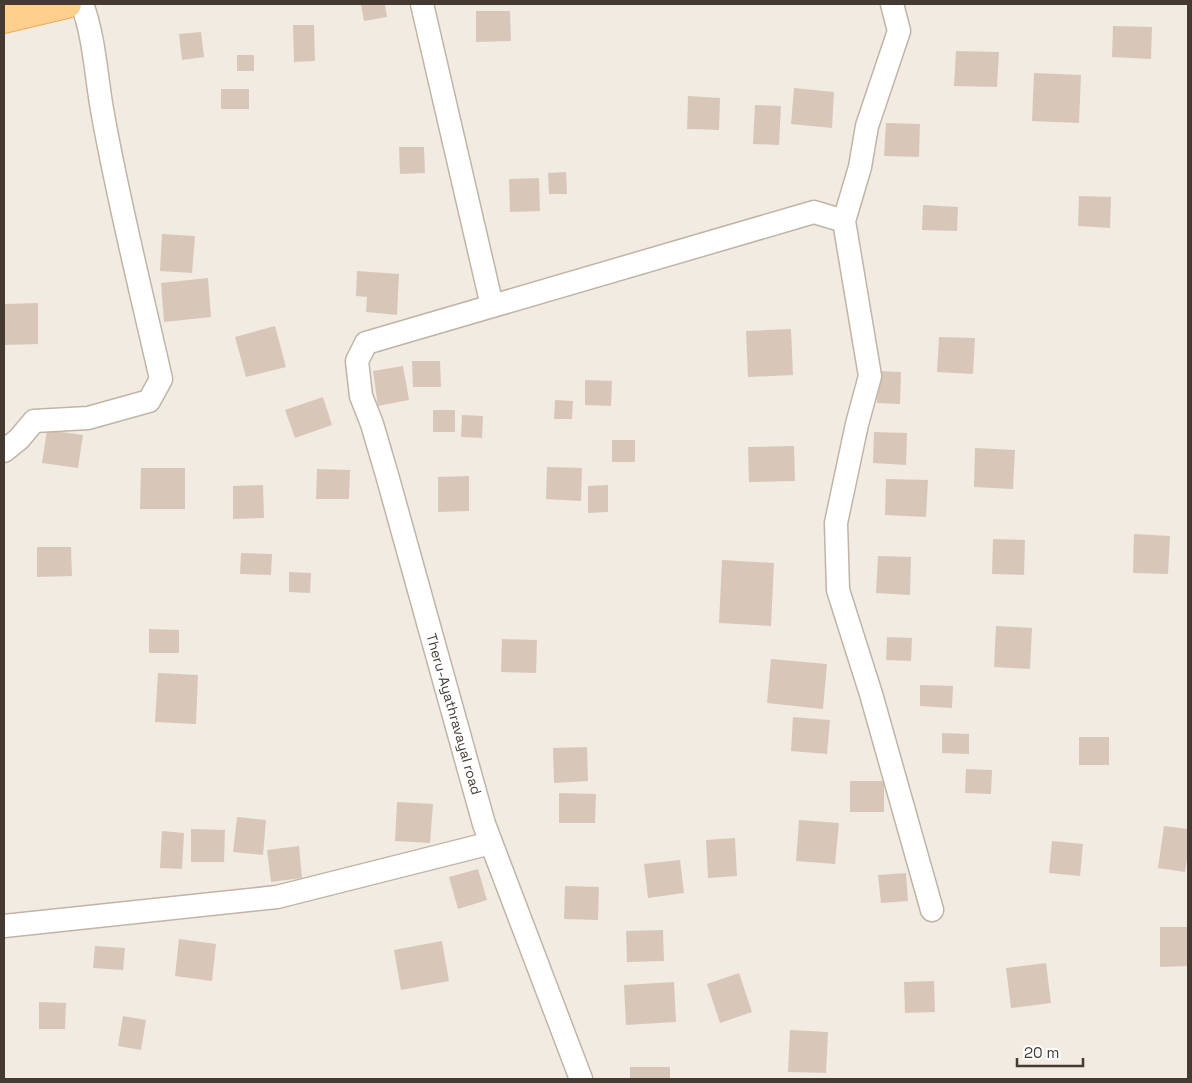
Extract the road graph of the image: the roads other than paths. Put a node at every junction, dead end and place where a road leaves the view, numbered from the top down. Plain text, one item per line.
1 (67, 4) edge
2 (82, 4) edge
3 (422, 4) edge
4 (892, 4) edge
5 (5, 14) edge
6 (844, 221) junction
7 (492, 306) junction
8 (4, 451) edge
9 (491, 843) junction
10 (932, 910) dead end
11 (4, 926) edge
12 (581, 1079) edge

1 - 5 main road
2 - 8 street
3 - 7 street
4 - 6 street
6 - 7 street
6 - 10 street
7 - 9 street, Theru-Ayathravayal road
9 - 11 street
9 - 12 street, Theru-Ayathravayal road

